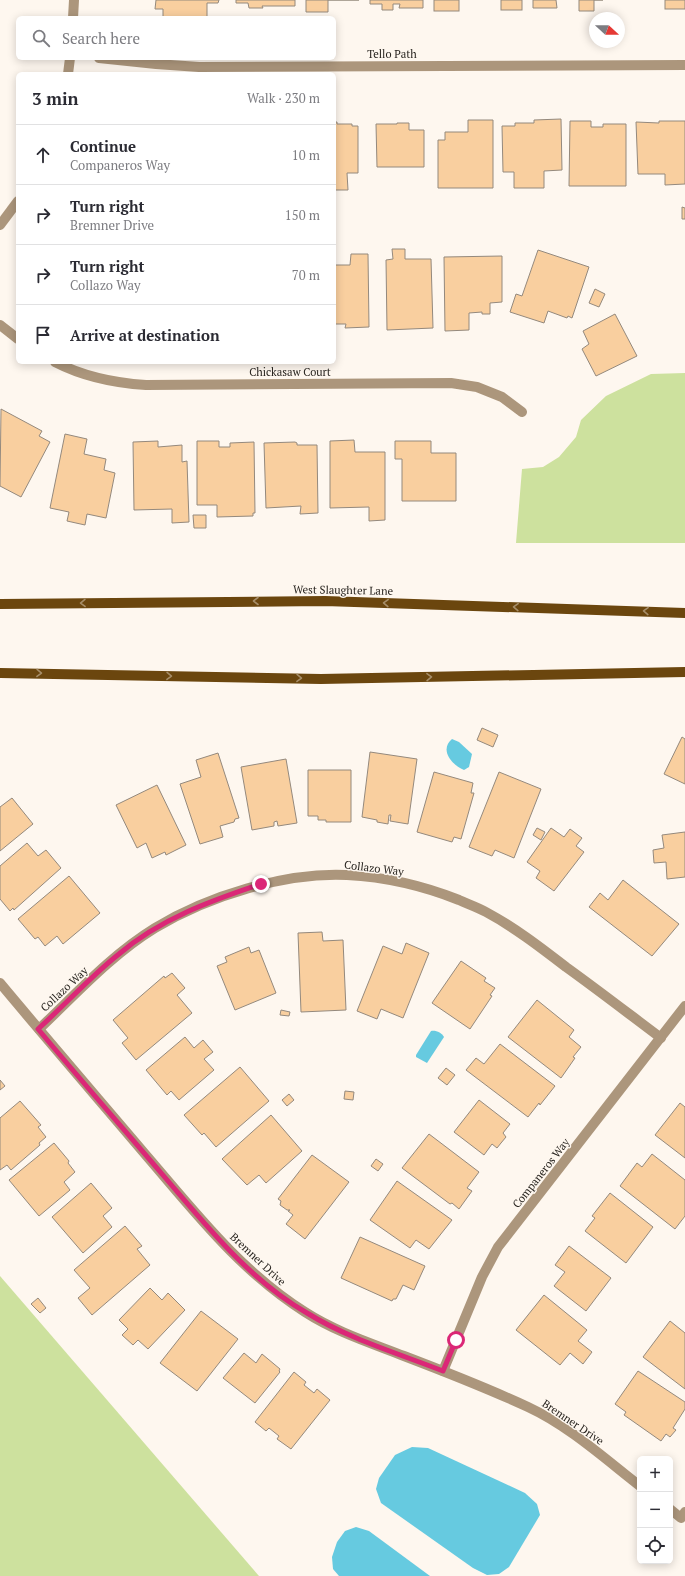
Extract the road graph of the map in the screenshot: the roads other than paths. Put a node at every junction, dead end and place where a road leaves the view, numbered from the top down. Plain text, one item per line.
1 (74, 0) edge
2 (73, 16) edge
3 (70, 60) edge
4 (117, 60) edge
5 (685, 65) edge
6 (68, 72) edge
7 (16, 204) edge
8 (0, 225) edge
9 (0, 326) edge
10 (16, 338) edge
11 (60, 364) edge
12 (522, 412) dead end
13 (0, 604) edge
14 (685, 613) edge
15 (685, 672) edge
16 (0, 673) edge
17 (0, 983) edge
18 (685, 1006) edge
19 (38, 1029) junction
20 (661, 1038) junction
21 (443, 1371) junction
22 (637, 1484) edge
23 (673, 1511) edge
24 (685, 1512) edge

1 - 2 street
3 - 6 street
4 - 5 street, Tello Path
7 - 8 street
9 - 10 street
11 - 12 street, Chickasaw Court
14 -> 13 main road, West Slaughter Lane
16 -> 15 main road
17 - 19 street, Bremner Drive
18 - 20 street, Companeros Way
19 - 20 street, Collazo Way
19 - 21 street, Bremner Drive
20 - 21 street, Companeros Way
21 - 22 street, Bremner Drive
23 - 24 street

